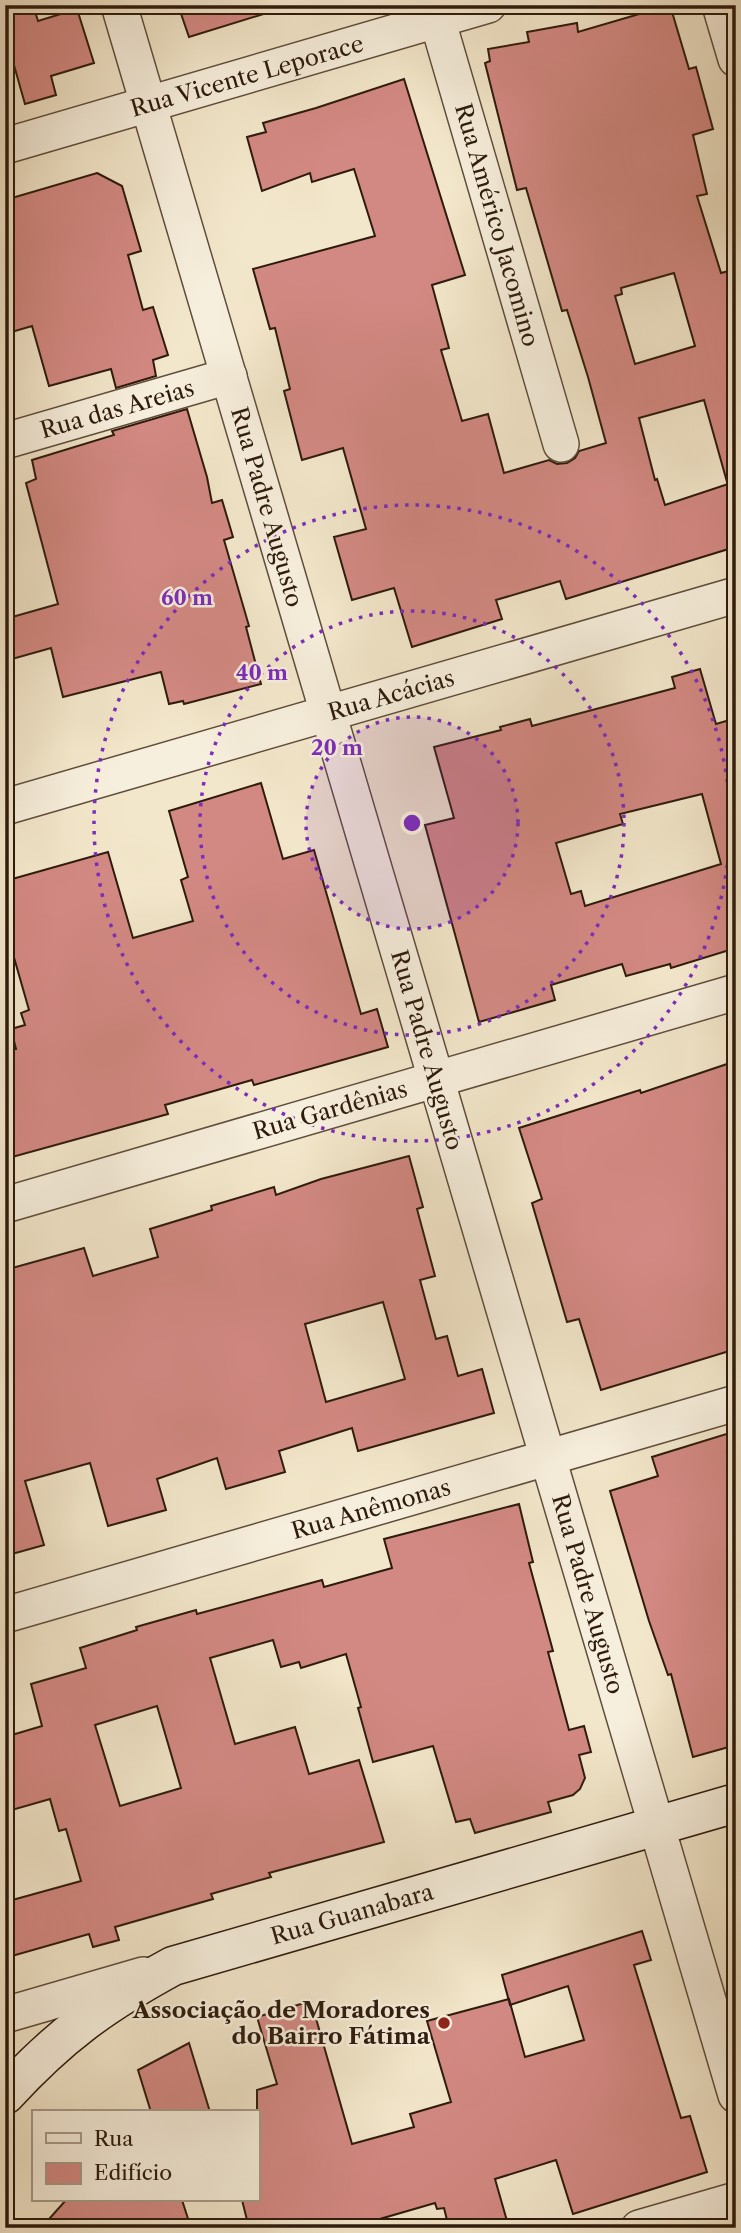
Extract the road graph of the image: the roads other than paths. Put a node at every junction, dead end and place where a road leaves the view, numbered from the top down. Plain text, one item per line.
1 (119, 5) edge
2 (488, 5) edge
3 (720, 5) edge
4 (435, 13) edge
5 (736, 59) edge
6 (148, 104) junction
7 (5, 146) edge
8 (229, 376) junction
9 (5, 441) edge
10 (561, 444) dead end
11 (736, 595) edge
12 (328, 714) junction
13 (5, 807) edge
14 (736, 992) edge
15 (436, 1079) junction
16 (5, 1205) edge
17 (736, 1403) edge
18 (547, 1458) junction
19 (5, 1615) edge
20 (736, 1803) edge
21 (656, 1826) junction
22 (173, 1966) junction
23 (5, 2015) edge
24 (5, 2095) edge
25 (736, 2095) edge
26 (736, 2200) edge
27 (639, 2228) edge

1 - 6 street, Rua Padre Augusto
2 - 4 street, Rua Vicente Leporace
3 - 5 street
4 - 6 street, Rua Vicente Leporace
4 - 10 street, Rua Américo Jacomino
6 - 7 street, Rua Vicente Leporace
6 - 8 street, Rua Padre Augusto
8 - 9 street, Rua das Areias
8 - 12 street, Rua Padre Augusto
11 - 12 street, Rua Acácias
12 - 13 street, Rua Acácias
12 - 15 street, Rua Padre Augusto
14 - 15 street, Rua Gardênias
15 - 16 street, Rua Gardênias
15 - 18 street, Rua Padre Augusto
17 - 18 street, Rua Anêmonas
18 - 19 street, Rua Anêmonas
18 - 21 street, Rua Padre Augusto
20 - 21 main road, Rua Guanabara
21 - 22 main road, Rua Guanabara
21 - 25 street, Rua Padre Augusto
22 - 23 street
22 - 24 main road, Rua Guanabara
26 - 27 street

